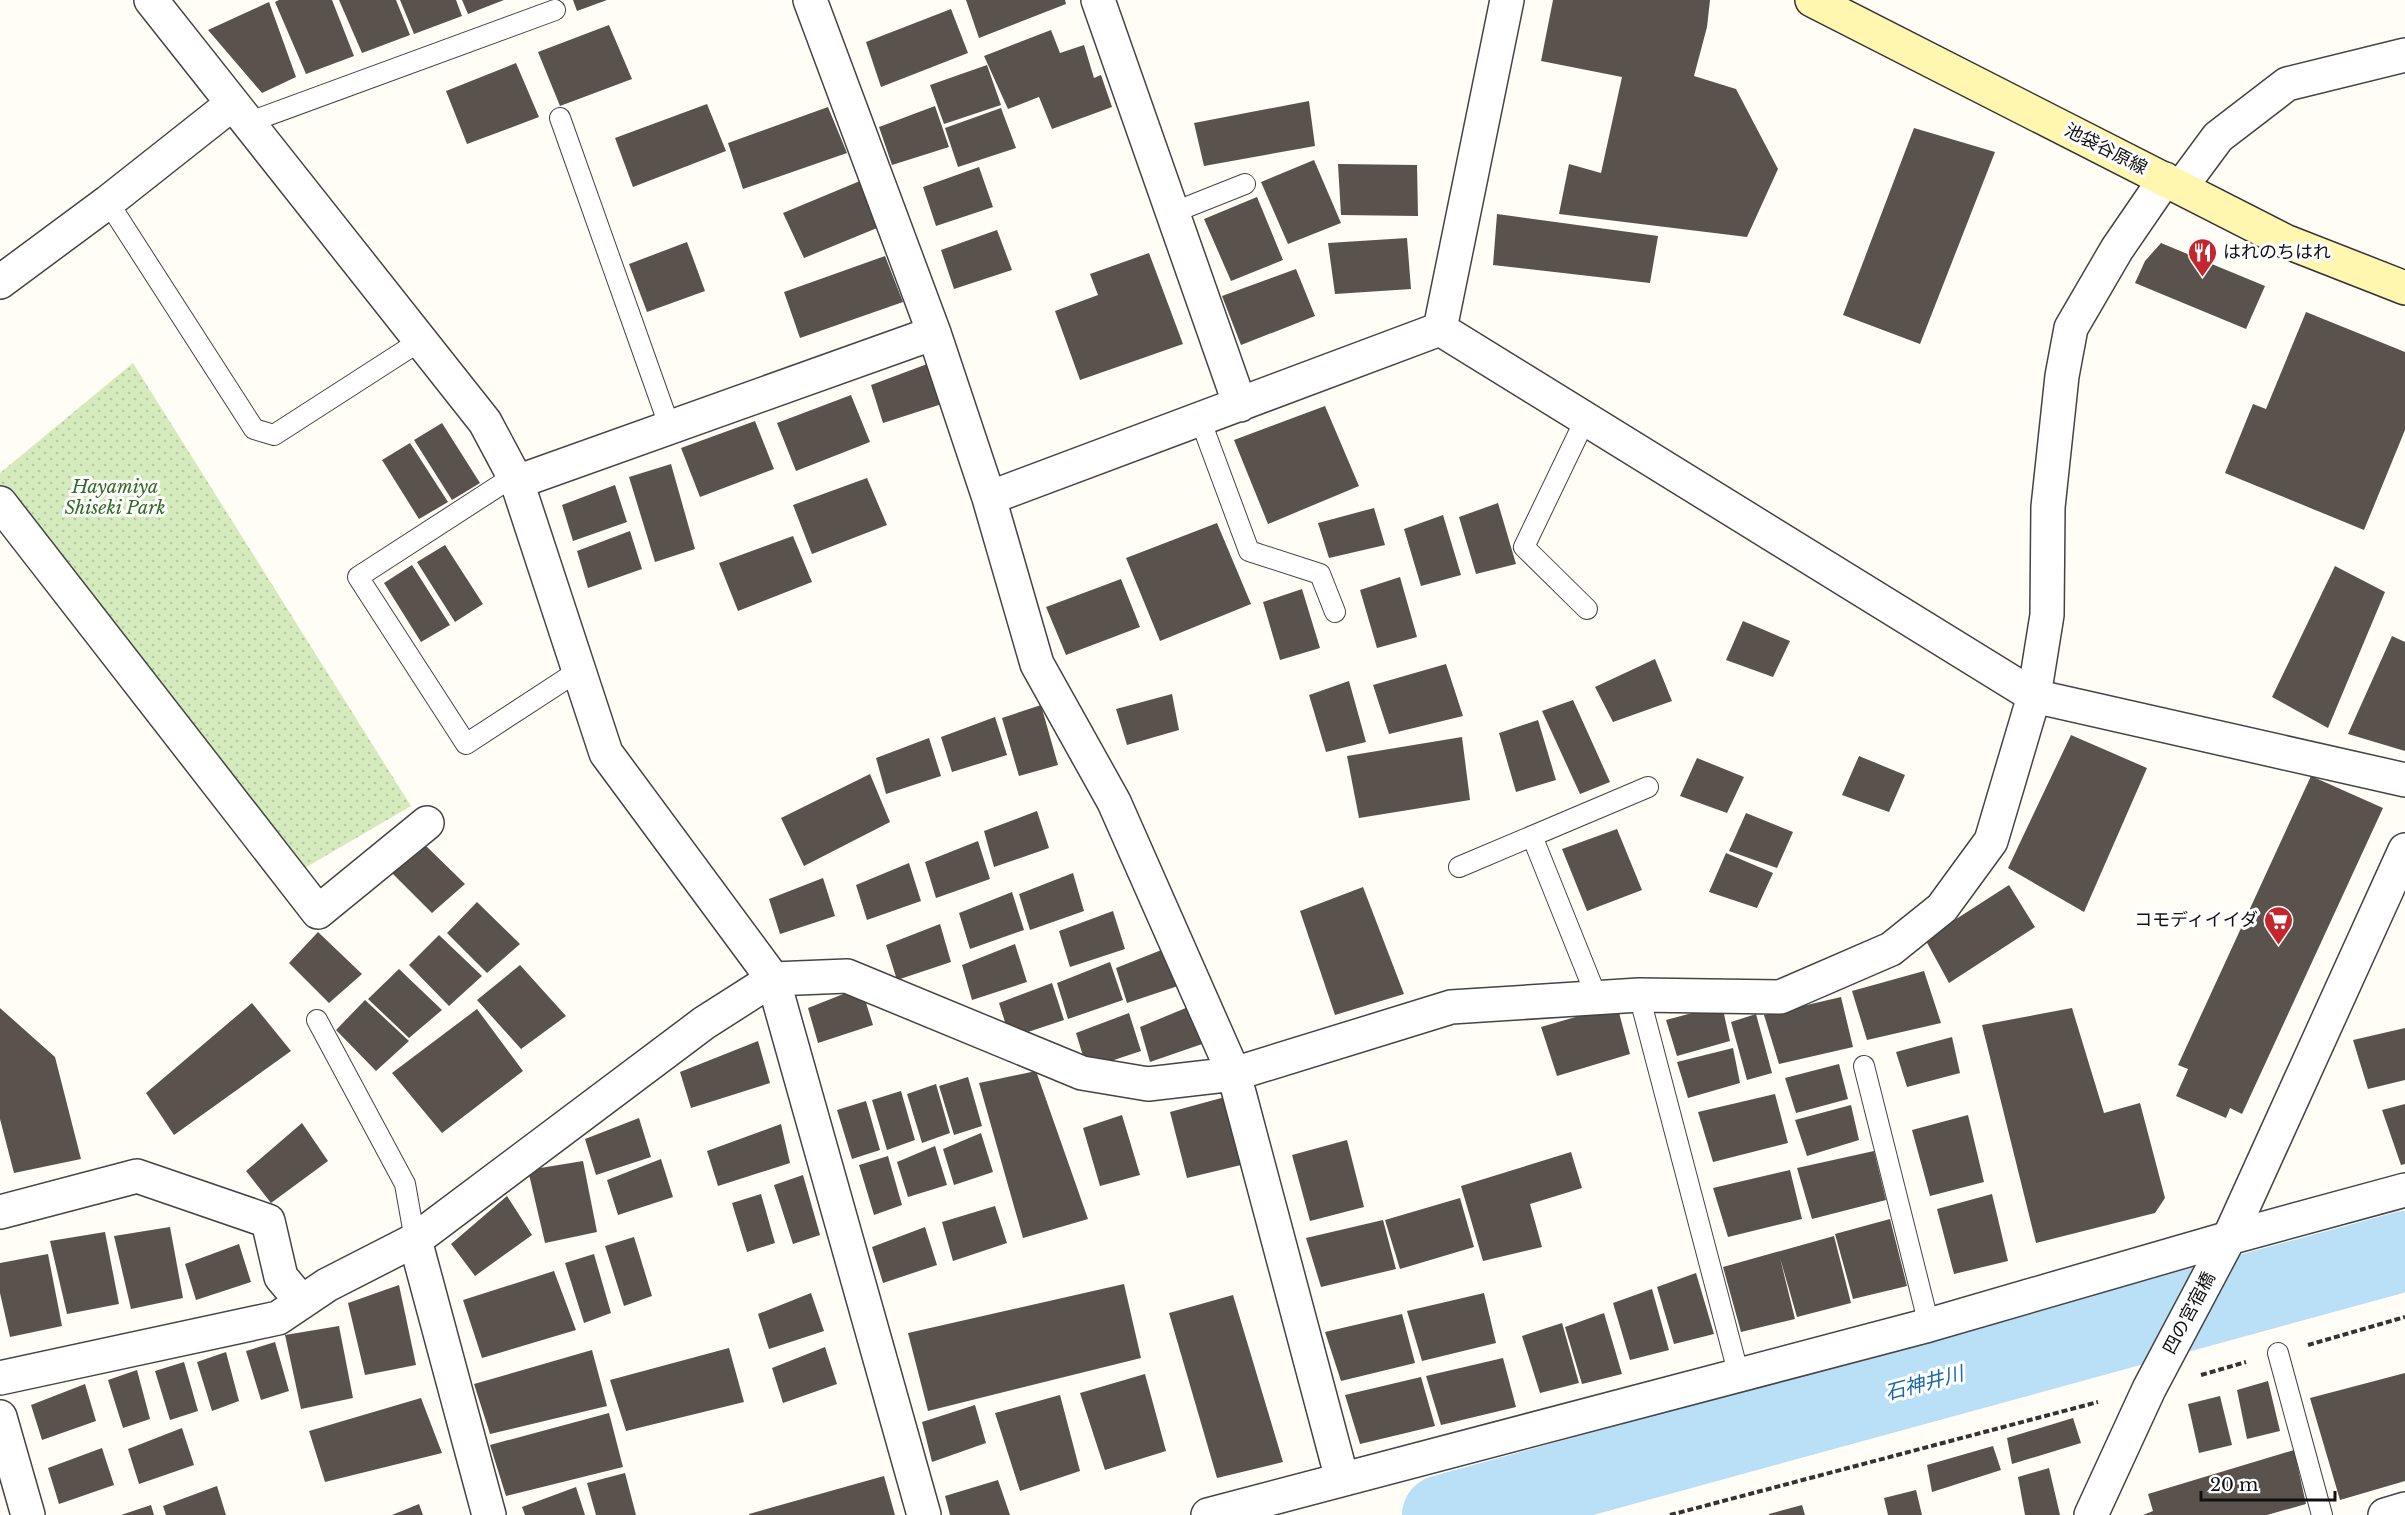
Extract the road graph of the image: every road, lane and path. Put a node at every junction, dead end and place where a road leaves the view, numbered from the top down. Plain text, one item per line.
1 (151, 0) edge
2 (810, 0) edge
3 (1098, 0) edge
4 (1507, 0) edge
5 (1812, 0) edge
6 (555, 10) dead end
7 (2405, 55) edge
8 (239, 113) junction
9 (560, 118) dead end
10 (2173, 183) junction
11 (1245, 184) dead end
12 (108, 202) junction
13 (1172, 213) junction
14 (0, 282) edge
15 (2405, 288) edge
16 (1440, 329) junction
17 (934, 333) junction
18 (420, 341) junction
19 (1240, 405) junction
20 (1200, 419) junction
21 (1585, 420) junction
22 (670, 428) junction
23 (515, 479) junction
24 (989, 498) junction
25 (0, 503) edge
26 (1587, 609) dead end
27 (1335, 612) dead end
28 (578, 671) junction
29 (2034, 696) junction
30 (2405, 780) edge
31 (1648, 787) dead end
32 (428, 823) dead end
33 (1532, 836) junction
34 (2405, 850) edge
35 (1459, 867) dead end
36 (773, 979) junction
37 (1639, 995) junction
38 (1597, 998) junction
39 (317, 1020) dead end
40 (1863, 1066) dead end
41 (1234, 1074) junction
42 (2405, 1190) edge
43 (0, 1212) edge
44 (2229, 1238) junction
45 (415, 1240) junction
46 (302, 1302) junction
47 (2405, 1317) edge
48 (1929, 1325) junction
49 (2278, 1353) junction
50 (1739, 1376) junction
51 (0, 1378) edge
52 (2149, 1389) junction
53 (0, 1417) edge
54 (1342, 1479) junction
55 (2405, 1509) edge
56 (28, 1515) edge
57 (489, 1515) edge
58 (924, 1515) edge
59 (1208, 1515) edge
60 (1670, 1515) edge
61 (2091, 1515) edge
62 (2322, 1515) edge
63 (2385, 1515) edge

1 - 8 street
2 - 17 street
3 - 13 street
4 - 16 street
5 - 10 main road, 池袋谷原線
6 - 8 lane
7 - 10 street
8 - 12 street
8 - 18 street
9 - 22 lane
10 - 15 main road, 池袋谷原線
10 - 29 street
11 - 13 lane
12 - 14 street
12 - 18 lane
13 - 19 street
16 - 19 street
16 - 21 street
17 - 22 street
17 - 24 street
18 - 23 street
19 - 20 street
20 - 24 street
20 - 27 lane
21 - 26 lane
21 - 29 street
22 - 23 street
23 - 28 street
23 - 28 lane
24 - 41 street
25 - 32 street
28 - 36 street
29 - 30 street
29 - 37 street
31 - 33 lane
33 - 35 lane
33 - 38 lane
34 - 44 street, 四の宮宿橋
36 - 41 street
36 - 45 street
36 - 58 street
37 - 38 street
37 - 50 lane
38 - 41 street
39 - 45 lane
40 - 48 lane
41 - 54 street
42 - 44 street
43 - 46 street
44 - 48 street
44 - 52 street, 四の宮宿橋
45 - 46 street
45 - 57 street
46 - 51 street
47 - 49 path
48 - 50 street
49 - 52 path
49 - 62 lane
50 - 54 street
52 - 60 path
52 - 61 street, 四の宮宿橋
53 - 56 street
54 - 59 street
55 - 63 street

